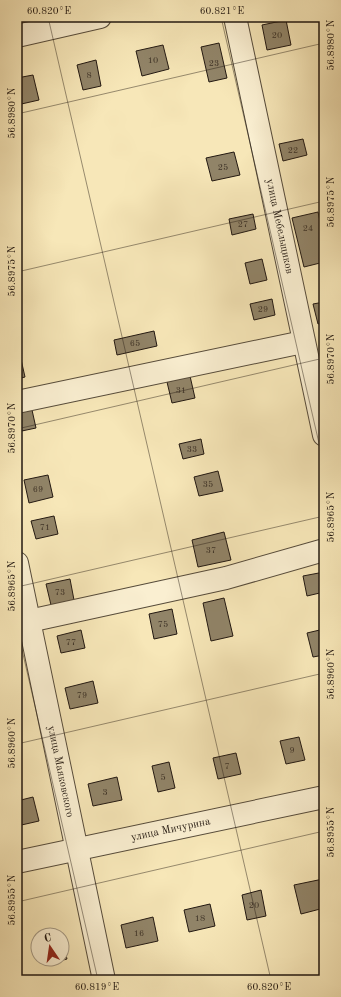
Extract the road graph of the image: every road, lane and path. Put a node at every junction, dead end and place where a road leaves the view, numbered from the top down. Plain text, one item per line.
1 (100, 17) edge
2 (234, 17) edge
3 (17, 36) edge
4 (303, 342) junction
5 (17, 402) edge
6 (324, 436) edge
7 (324, 550) edge
8 (17, 563) edge
9 (29, 621) junction
10 (324, 797) edge
11 (77, 849) junction
12 (17, 862) edge
13 (104, 980) edge

1 - 3 street
2 - 4 street, улица Мебельщиков
4 - 5 street
4 - 6 street, улица Мебельщиков
7 - 9 street
8 - 9 street, улица Маяковского
9 - 11 street, улица Маяковского
10 - 11 street, улица Мичурина
11 - 12 street, улица Мичурина
11 - 13 street, улица Маяковского

